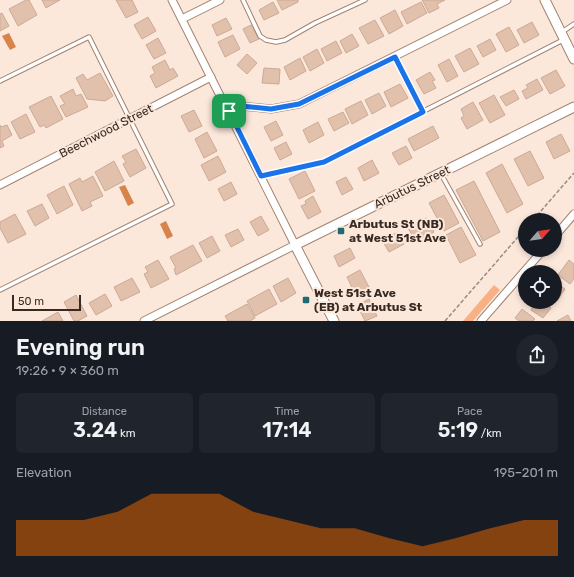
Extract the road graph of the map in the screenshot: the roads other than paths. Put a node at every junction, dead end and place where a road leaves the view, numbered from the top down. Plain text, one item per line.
1 (172, 0) edge
2 (220, 0) edge
3 (243, 0) edge
4 (365, 0) edge
5 (507, 0) edge
6 (545, 0) edge
7 (182, 19) junction
8 (574, 24) edge
9 (563, 36) junction
10 (395, 57) junction
11 (574, 58) edge
12 (212, 78) junction
13 (0, 81) edge
14 (574, 107) edge
15 (229, 111) junction
16 (423, 112) junction
17 (130, 119) junction
18 (440, 173) junction
19 (261, 176) junction
20 (0, 185) edge
21 (574, 214) edge
22 (562, 228) edge
23 (480, 244) dead end
24 (295, 245) junction
25 (537, 257) edge
26 (0, 290) edge
27 (144, 321) edge
28 (334, 321) edge
29 (480, 321) edge

1 - 7 street
2 - 7 street
3 - 4 lane
5 - 10 street
6 - 9 street
7 - 12 street
8 - 9 lane
9 - 11 street
9 - 16 lane
10 - 15 street
10 - 16 lane
12 - 15 street
12 - 17 street, Beechwood Street
13 - 17 lane
14 - 18 street, Arbutus Street
15 - 19 street
16 - 19 lane
17 - 20 street, Beechwood Street
17 - 26 lane
18 - 23 lane
18 - 24 street, Arbutus Street
19 - 24 street
21 - 22 street
24 - 27 street, Arbutus Street
24 - 28 street
25 - 29 street

